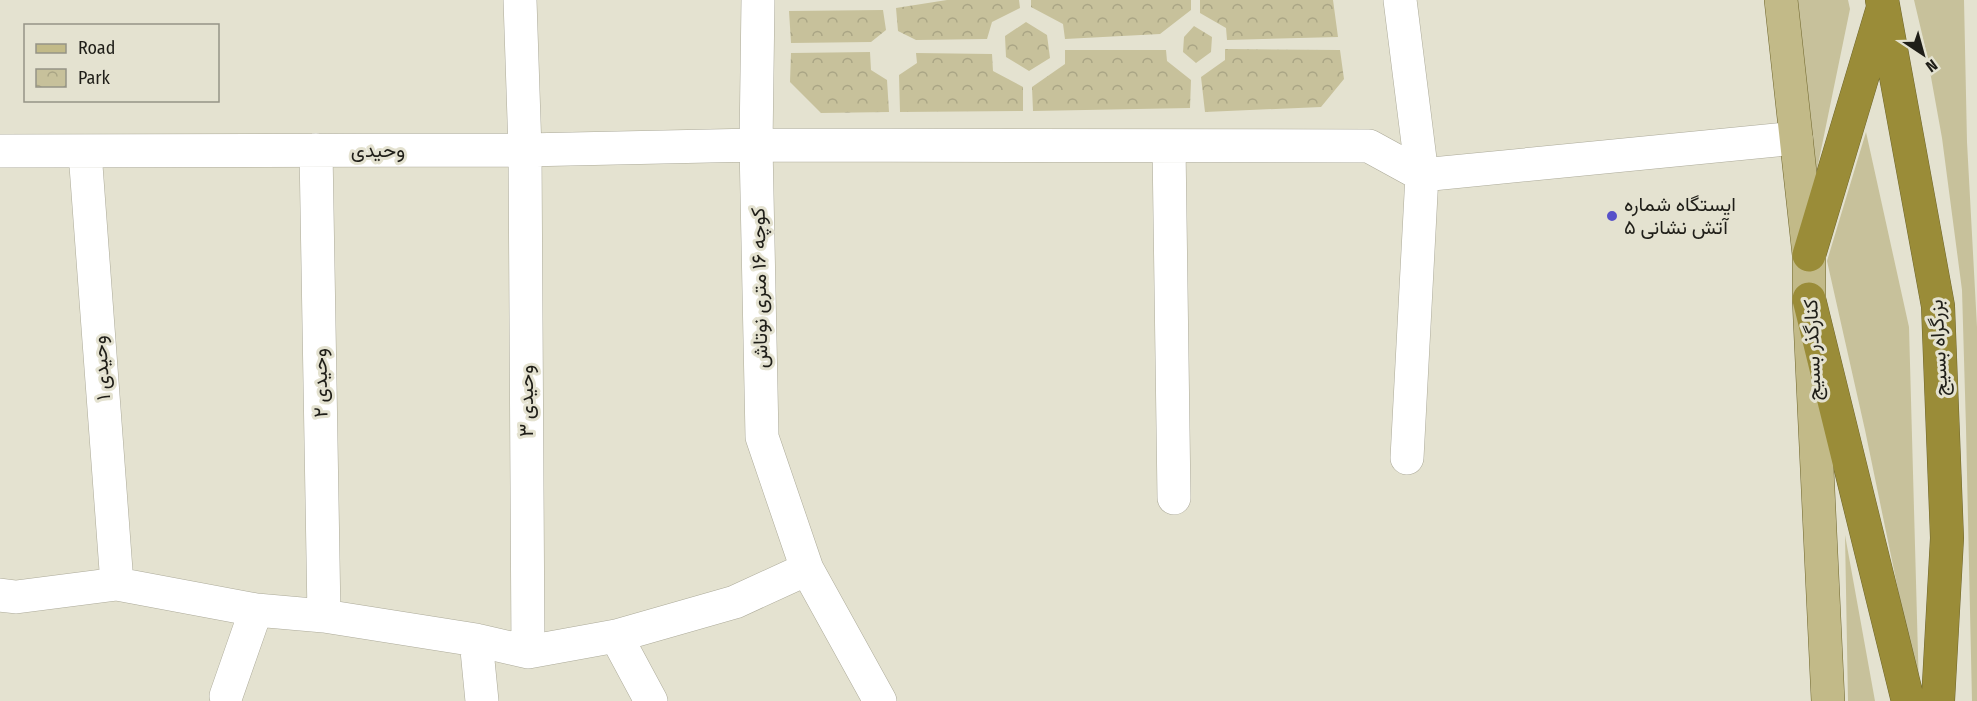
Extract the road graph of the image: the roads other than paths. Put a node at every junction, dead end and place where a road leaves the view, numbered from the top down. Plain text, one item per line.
1 (520, 0) edge
2 (758, 0) edge
3 (1400, 0) edge
4 (1781, 0) edge
5 (1882, 3) edge
6 (1796, 138) junction
7 (756, 145) junction
8 (1169, 146) junction
9 (316, 150) junction
10 (525, 150) junction
11 (0, 151) edge
12 (85, 152) junction
13 (1422, 175) junction
14 (1809, 255) junction
15 (1809, 299) junction
16 (1407, 458) dead end
17 (1174, 498) dead end
18 (807, 569) junction
19 (117, 584) junction
20 (5, 602) edge
21 (256, 610) junction
22 (324, 616) junction
23 (616, 636) junction
24 (476, 640) junction
25 (528, 652) junction
26 (225, 699) edge
27 (482, 701) edge
28 (651, 701) edge
29 (880, 701) edge
30 (1828, 701) edge
31 (1908, 701) edge
32 (1938, 701) edge

1 - 10 street, وحیدی ۳
2 - 7 street, کوچه ۱۶ متری نوتاش
3 - 13 street
4 - 6 main road, کنارگذر بسیج
5 - 14 highway
5 - 32 highway, بزرگراه بسیج
6 - 13 street
6 - 14 main road, کنارگذر بسیج
7 - 8 street, وحیدی
7 - 10 street, وحیدی
7 - 18 street, کوچه ۱۶ متری نوتاش
8 - 13 street, وحیدی
8 - 17 street
9 - 10 street, وحیدی
9 - 12 street, وحیدی
9 - 22 street, وحیدی ۲
10 - 25 street, وحیدی ۳
11 - 12 street, وحیدی
12 - 19 street, وحیدی ۱
13 - 16 street
14 - 15 main road, کنارگذر بسیج
15 - 30 main road, کنارگذر بسیج
15 - 31 highway
18 - 23 street
18 - 29 street, کوچه ۱۶ متری نوتاش
19 - 20 street
19 - 21 street
21 - 22 street
21 - 26 street
22 - 24 street
23 - 25 street
23 - 28 street
24 - 25 street
24 - 27 street

